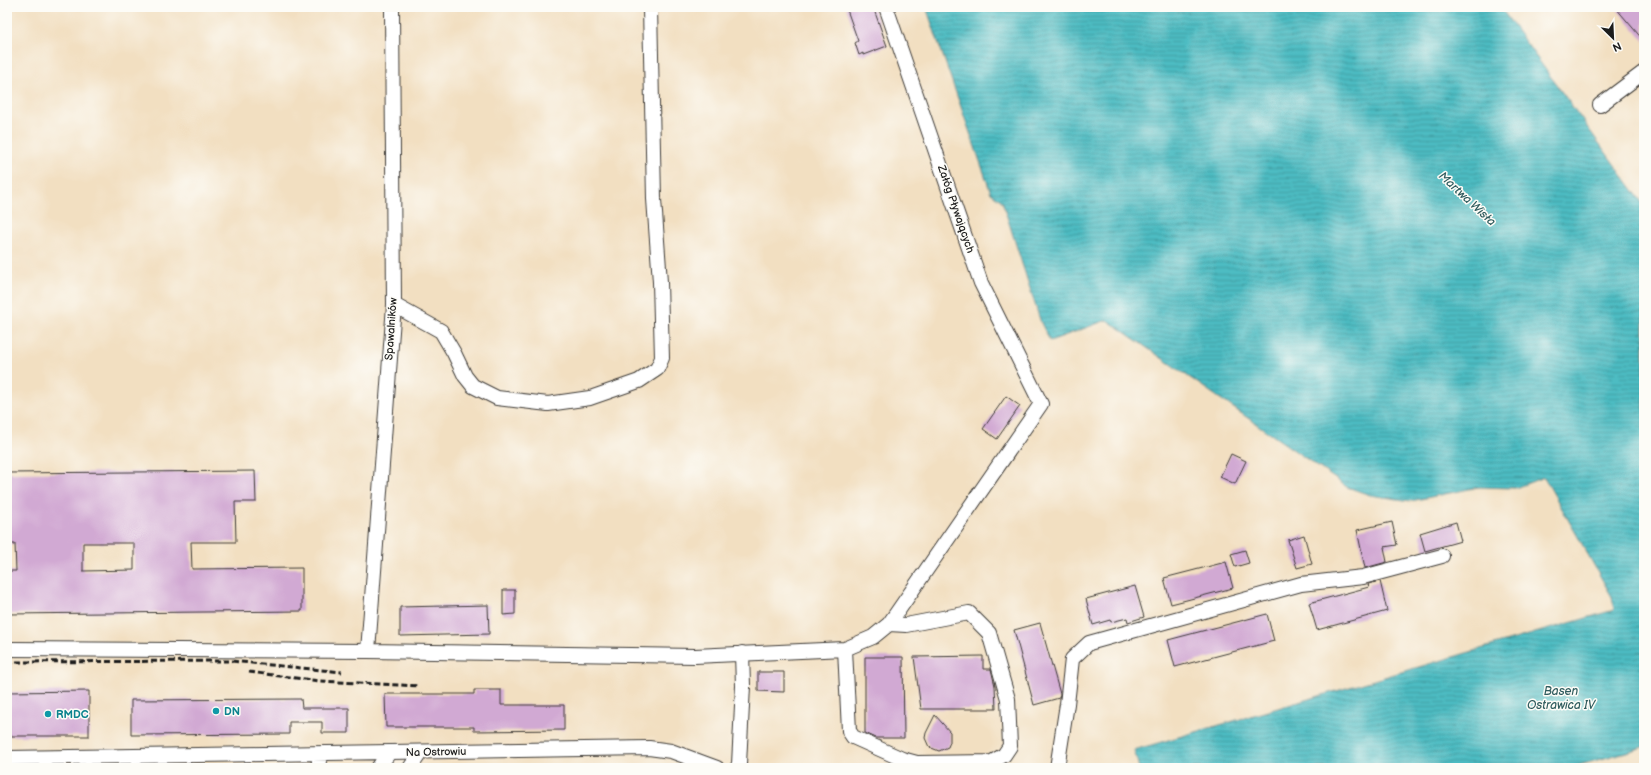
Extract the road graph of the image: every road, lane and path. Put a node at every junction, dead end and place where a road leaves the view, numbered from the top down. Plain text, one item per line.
1 (392, 7) edge
2 (650, 7) edge
3 (886, 7) edge
4 (1644, 72) edge
5 (1600, 105) dead end
6 (394, 305) junction
7 (1442, 556) dead end
8 (889, 624) junction
9 (7, 649) edge
10 (845, 649) junction
11 (368, 651) junction
12 (742, 653) junction
13 (389, 753) junction
14 (420, 753) junction
15 (7, 758) edge
16 (266, 759) edge
17 (319, 761) edge
18 (378, 768) edge
19 (410, 768) edge
20 (717, 768) edge
21 (737, 768) edge
22 (1057, 768) edge

1 - 6 street, Spawalników
2 - 6 street
3 - 8 street, Załóg Pływających
4 - 5 street
6 - 11 street, Spawalników
7 - 22 street
8 - 10 street
8 - 10 street
9 - 11 street
10 - 12 street
11 - 12 street
12 - 21 street
13 - 14 street, Na Ostrowiu
13 - 17 street, Na Ostrowiu
13 - 18 street
14 - 19 street
14 - 20 street, Na Ostrowiu
15 - 16 street, Na Ostrowiu
16 - 17 street, Na Ostrowiu

